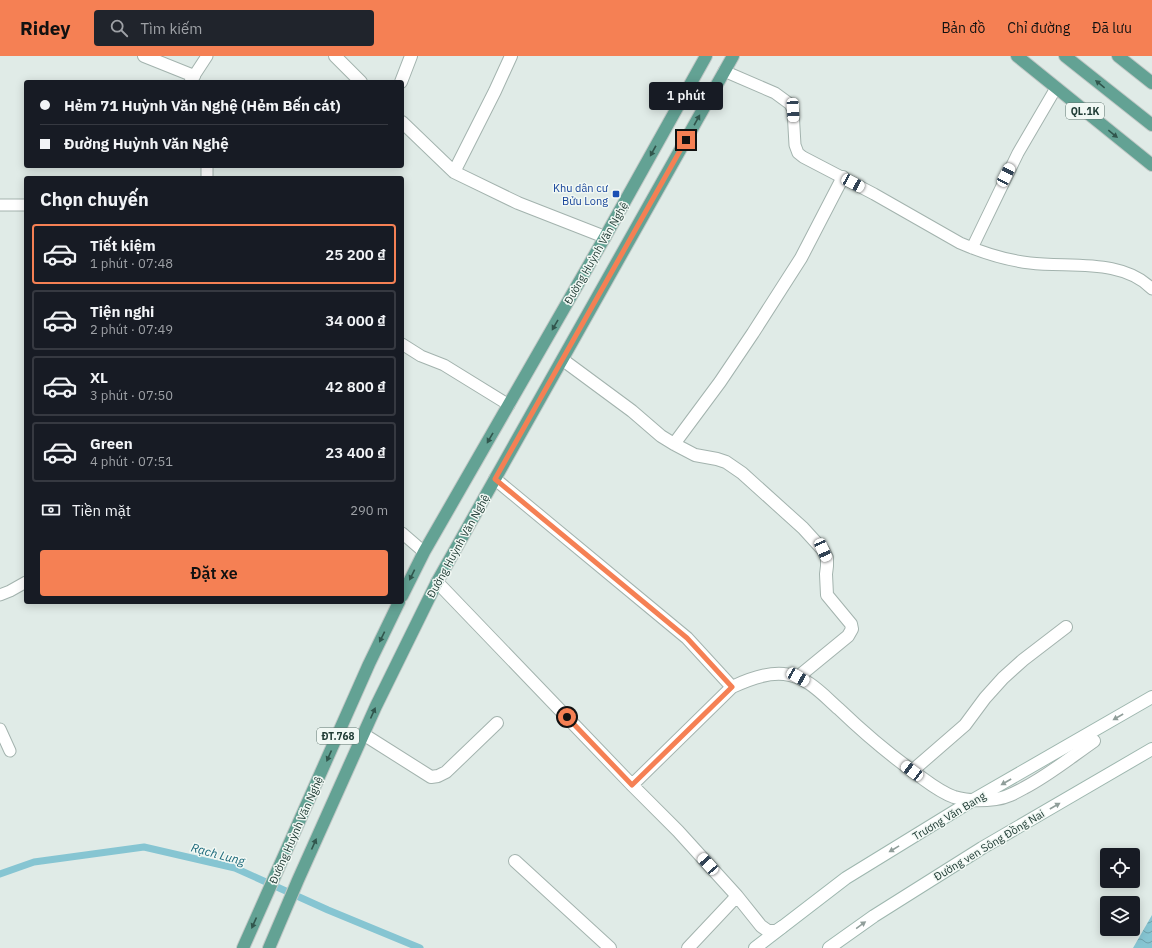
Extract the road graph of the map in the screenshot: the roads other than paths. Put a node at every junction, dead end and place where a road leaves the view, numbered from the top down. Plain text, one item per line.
1 (144, 56) edge
2 (206, 56) edge
3 (335, 56) edge
4 (411, 56) edge
5 (511, 56) edge
6 (706, 56) edge
7 (733, 56) edge
8 (1017, 56) edge
9 (1066, 56) edge
10 (1118, 56) edge
11 (724, 71) junction
12 (192, 79) edge
13 (359, 80) edge
14 (402, 80) edge
15 (1152, 83) edge
16 (1056, 88) junction
17 (404, 124) edge
18 (1152, 126) edge
19 (1152, 165) edge
20 (454, 172) junction
21 (843, 177) junction
22 (24, 204) edge
23 (0, 205) edge
24 (605, 237) junction
25 (972, 248) junction
26 (1152, 289) edge
27 (404, 345) edge
28 (563, 360) junction
29 (509, 405) junction
30 (674, 444) junction
31 (495, 479) junction
32 (404, 535) edge
33 (424, 552) junction
34 (437, 582) junction
35 (24, 583) edge
36 (404, 592) edge
37 (0, 595) edge
38 (398, 604) edge
39 (1066, 627) dead end
40 (798, 677) junction
41 (732, 687) junction
42 (1152, 697) edge
43 (497, 723) dead end
44 (0, 729) edge
45 (363, 734) junction
46 (1094, 741) dead end
47 (1152, 749) edge
48 (10, 751) dead end
49 (912, 771) junction
50 (632, 785) junction
51 (973, 800) junction
52 (515, 861) dead end
53 (861, 868) dead end
54 (846, 878) junction
55 (737, 896) junction
56 (243, 948) edge
57 (269, 948) edge
58 (610, 948) edge
59 (688, 948) edge
60 (755, 948) edge
61 (829, 948) edge

1 - 12 street
2 - 12 lane
3 - 13 street
4 - 14 street
5 - 20 street
6 -> 24 main road, Đường Huỳnh Văn Nghệ
7 - 11 main road, Đường Huỳnh Văn Nghệ / ĐT.768
8 - 16 main road, QL.1K
18 -> 9 main road, QL.1K
10 - 15 main road
11 - 21 lane
28 -> 11 main road, Đường Huỳnh Văn Nghệ / ĐT.768
16 -> 19 main road, QL.1K
16 - 25 lane
17 - 20 street
20 - 24 street
21 - 25 lane
21 - 30 street
22 - 23 lane
24 -> 29 main road, Đường Huỳnh Văn Nghệ
25 - 26 lane
27 - 29 lane
28 - 30 street
28 - 31 main road, Đường Huỳnh Văn Nghệ / ĐT.768
29 -> 33 main road, Đường Huỳnh Văn Nghệ
30 - 40 street
31 - 34 main road, Đường Huỳnh Văn Nghệ / ĐT.768
31 - 41 street
32 - 33 lane
33 -> 36 main road, Đường Huỳnh Văn Nghệ
45 -> 34 main road, Đường Huỳnh Văn Nghệ / ĐT.768
34 - 50 street
35 - 37 lane
38 -> 56 main road, Đường Huỳnh Văn Nghệ / ĐT.768
39 - 49 street
40 - 41 street
40 - 49 street
41 - 50 street
42 -> 51 street, Trương Văn Bang
43 - 45 street
44 - 48 lane
57 -> 45 main road, Đường Huỳnh Văn Nghệ / ĐT.768
46 - 51 street
61 -> 47 street, Đường ven Sông Đồng Nai
49 - 51 street
50 - 55 street
51 -> 54 street, Trương Văn Bang
52 - 58 street
53 - 54 street
54 - 55 street
54 - 60 street, Trương Văn Bang
55 - 59 street

